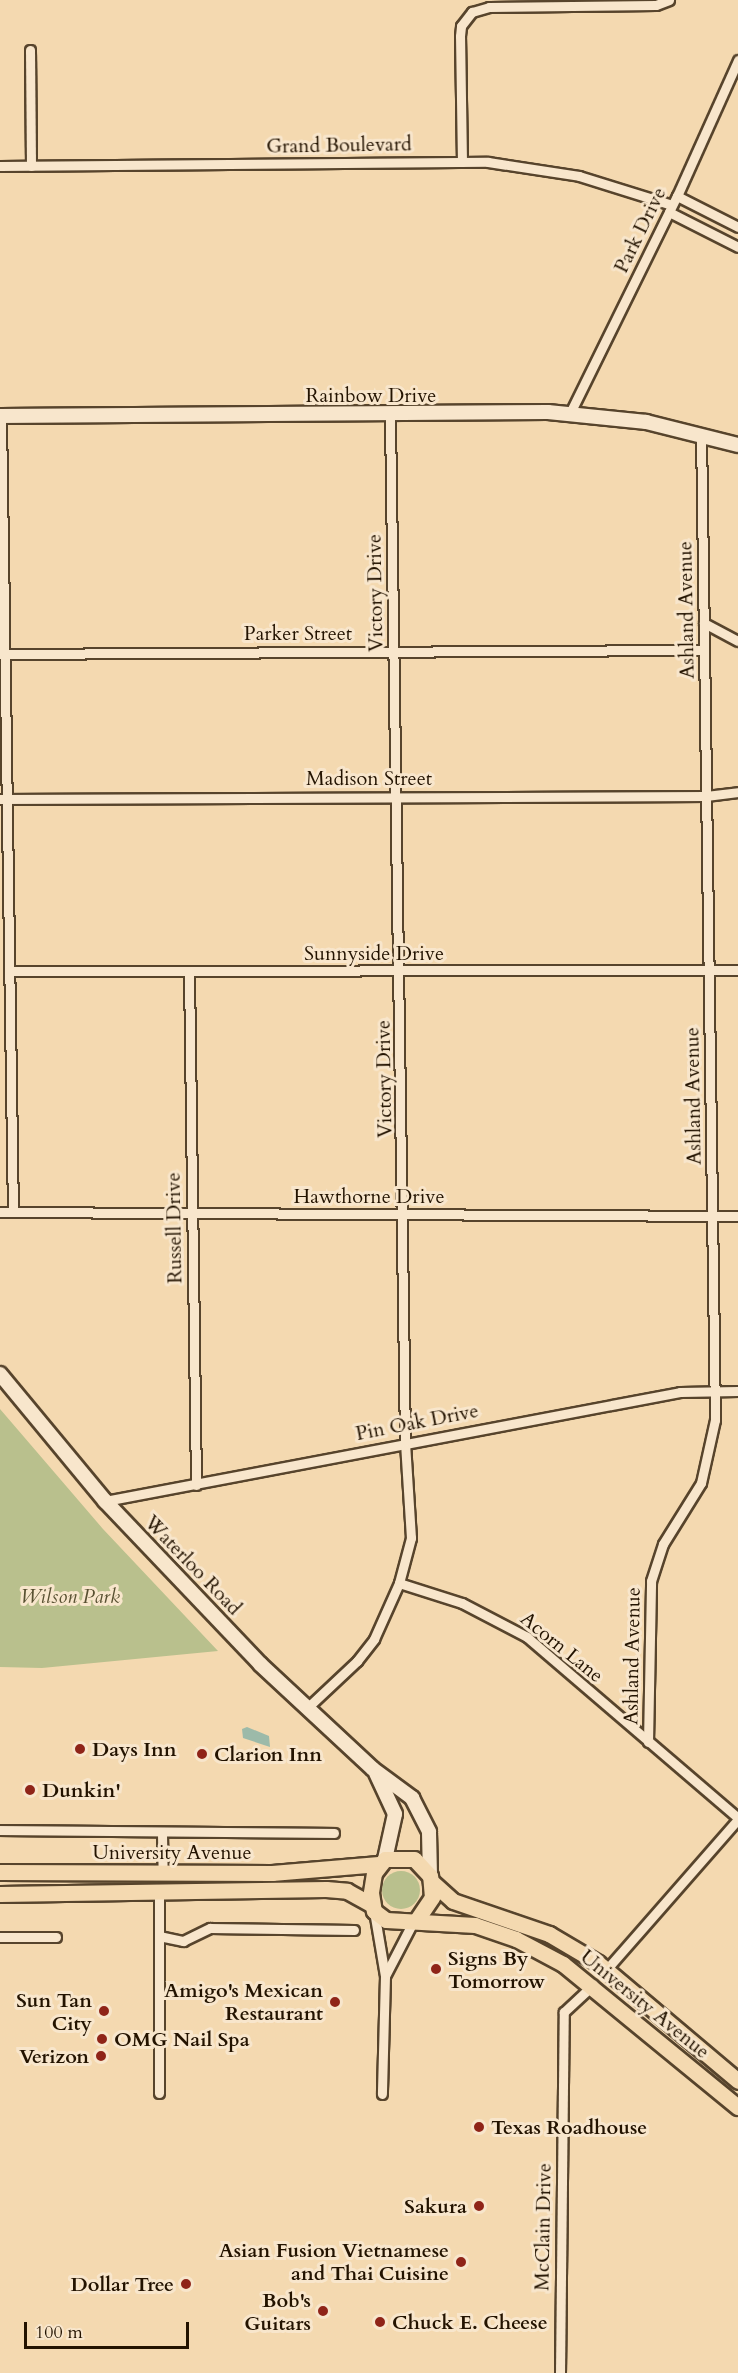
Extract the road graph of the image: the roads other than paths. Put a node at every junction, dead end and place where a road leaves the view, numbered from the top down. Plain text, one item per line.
1 (669, 0) edge
2 (30, 50) dead end
3 (738, 60) edge
4 (462, 162) junction
5 (0, 166) edge
6 (31, 166) junction
7 (677, 196) junction
8 (670, 208) junction
9 (738, 227) edge
10 (738, 247) edge
11 (570, 413) junction
12 (390, 414) junction
13 (0, 416) edge
14 (701, 434) junction
15 (738, 445) edge
16 (704, 623) junction
17 (738, 640) edge
18 (704, 650) junction
19 (394, 651) junction
20 (2, 654) edge
21 (738, 792) edge
22 (396, 796) junction
23 (706, 796) junction
24 (3, 799) edge
25 (4, 948) edge
26 (709, 970) junction
27 (738, 970) edge
28 (9, 971) junction
29 (189, 971) junction
30 (400, 972) junction
31 (0, 1115) edge
32 (11, 1115) junction
33 (13, 1211) junction
34 (0, 1212) edge
35 (192, 1213) junction
36 (404, 1214) junction
37 (712, 1216) junction
38 (738, 1216) edge
39 (0, 1374) edge
40 (715, 1391) junction
41 (738, 1391) edge
42 (405, 1442) junction
43 (196, 1485) junction
44 (105, 1501) junction
45 (399, 1583) junction
46 (307, 1708) junction
47 (648, 1742) junction
48 (373, 1769) junction
49 (738, 1819) edge
50 (0, 1830) edge
51 (334, 1833) dead end
52 (162, 1834) junction
53 (382, 1862) junction
54 (0, 1872) edge
55 (162, 1873) junction
56 (247, 1873) junction
57 (431, 1879) junction
58 (159, 1893) junction
59 (0, 1894) edge
60 (373, 1908) junction
61 (414, 1922) junction
62 (354, 1930) dead end
63 (56, 1936) dead end
64 (159, 1936) junction
65 (0, 1937) edge
66 (606, 1970) junction
67 (385, 1976) junction
68 (592, 1985) junction
69 (738, 2081) edge
70 (159, 2093) dead end
71 (382, 2094) dead end
72 (738, 2108) edge
73 (560, 2373) edge

1 - 4 street
2 - 6 street
3 - 7 street, Park Drive
4 - 6 street, Grand Boulevard
4 - 8 street, Grand Boulevard
5 - 6 street, Grand Boulevard
7 - 8 street, Park Drive
7 - 9 street
8 - 10 street, Grand Boulevard
8 - 11 street, Park Drive
11 - 12 main road, Rainbow Drive
11 - 14 main road, Rainbow Drive
12 - 13 main road, Rainbow Drive
12 - 19 street, Victory Drive
13 - 20 street
14 - 15 main road, Rainbow Drive
14 - 16 street, Ashland Avenue
16 - 17 street
16 - 18 street, Ashland Avenue
18 - 19 street, Parker Street
18 - 23 street, Ashland Avenue
19 - 20 street, Parker Street
19 - 22 street, Victory Drive
20 - 24 street
21 - 23 street, Madison Street
22 - 23 street, Madison Street
22 - 24 street, Madison Street
22 - 30 street, Victory Drive
23 - 26 street, Ashland Avenue
24 - 25 street
25 - 28 street
26 - 27 street, Sunnyside Drive
26 - 30 street, Sunnyside Drive
26 - 37 street, Ashland Avenue
28 - 29 street, Sunnyside Drive
28 - 32 street
29 - 30 street, Sunnyside Drive
29 - 35 street, Russell Drive
30 - 36 street, Victory Drive
31 - 32 street
32 - 33 street
33 - 34 street, Hawthorne Drive
33 - 35 street, Hawthorne Drive
35 - 36 street, Hawthorne Drive
35 - 43 street, Russell Drive
36 - 37 street, Hawthorne Drive
36 - 42 street, Victory Drive
37 - 38 street, Hawthorne Drive
37 - 40 street, Ashland Avenue
39 - 44 main road, Waterloo Road
40 - 41 street, Pin Oak Drive
40 - 42 street, Pin Oak Drive
40 - 47 street, Ashland Avenue
42 - 43 street, Pin Oak Drive
42 - 45 street, Victory Drive
43 - 44 street, Pin Oak Drive
44 - 46 main road, Waterloo Road
45 - 46 street, Victory Drive
45 - 47 street, Acorn Lane
46 - 48 main road, Waterloo Road
47 - 49 street, Acorn Lane
48 - 53 main road, Waterloo Road
48 - 57 main road, Waterloo Road
49 - 66 street
50 - 52 street
51 - 52 street
52 - 55 street
53 - 56 main road, University Avenue
53 - 57 main road
53 - 60 main road
54 - 55 main road, University Avenue
55 - 56 main road, University Avenue
56 - 58 main road
57 - 61 main road
57 - 66 main road, University Avenue
58 - 59 main road, University Avenue
58 - 60 main road, University Avenue
58 - 64 street
60 - 61 main road
60 - 67 street
61 - 67 street
61 - 68 main road, University Avenue
62 - 64 street
63 - 65 street
64 - 70 street
66 - 69 main road, University Avenue
67 - 71 street
68 - 72 main road, University Avenue
68 - 73 street, McClain Drive

